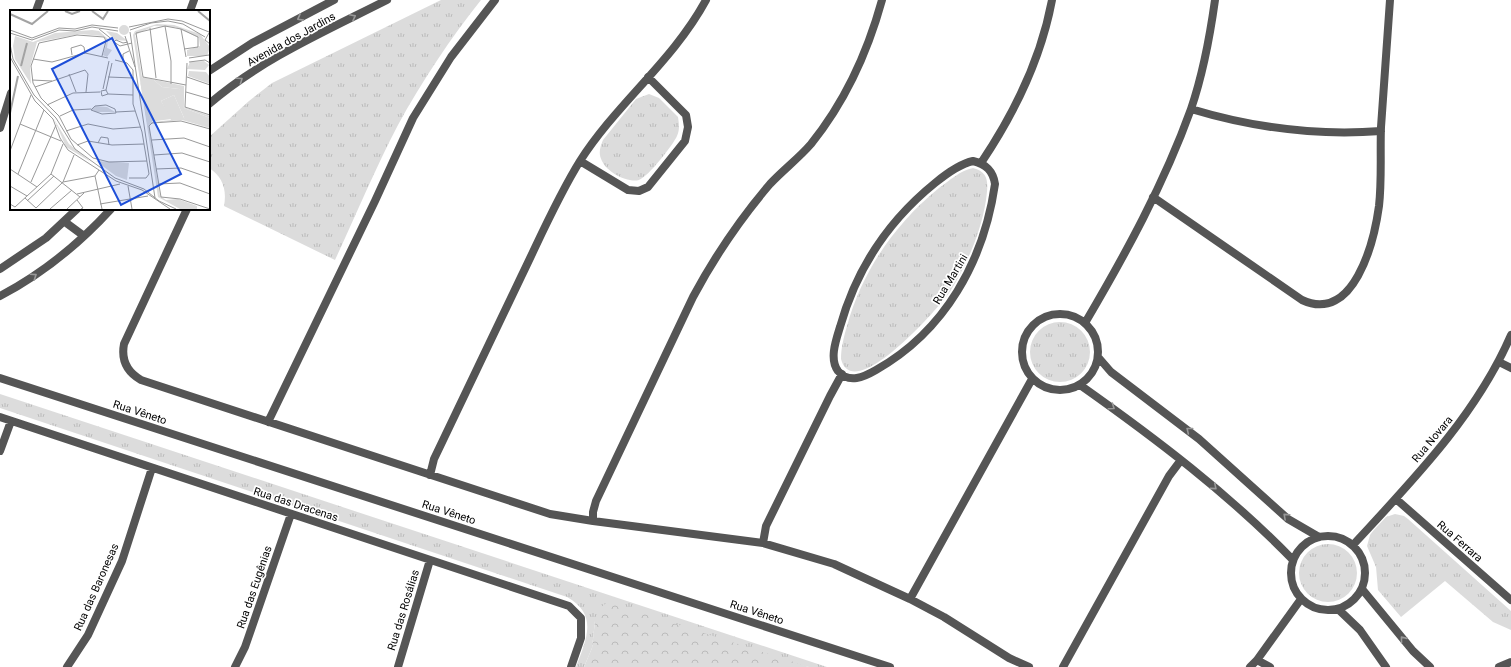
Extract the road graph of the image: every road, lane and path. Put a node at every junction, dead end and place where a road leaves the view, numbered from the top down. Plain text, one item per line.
1 (40, 0) edge
2 (194, 0) edge
3 (334, 0) edge
4 (387, 0) edge
5 (495, 0) edge
6 (706, 0) edge
7 (882, 0) edge
8 (1052, 0) edge
9 (1215, 0) edge
10 (1390, 0) edge
11 (36, 10) edge
12 (190, 10) edge
13 (210, 70) edge
14 (648, 78) junction
15 (10, 96) edge
16 (210, 103) edge
17 (6, 106) edge
18 (1190, 109) junction
19 (0, 128) edge
20 (1381, 131) junction
21 (580, 161) junction
22 (981, 163) junction
23 (1154, 197) junction
24 (76, 210) edge
25 (110, 210) edge
26 (187, 210) edge
27 (65, 222) junction
28 (84, 236) junction
29 (0, 269) edge
30 (0, 296) edge
31 (1085, 323) junction
32 (1511, 335) edge
33 (1098, 356) junction
34 (1499, 362) junction
35 (1511, 368) edge
36 (842, 374) junction
37 (0, 378) edge
38 (1032, 379) junction
39 (1080, 385) junction
40 (0, 417) edge
41 (11, 421) junction
42 (268, 422) junction
43 (0, 451) edge
44 (1181, 460) junction
45 (152, 468) junction
46 (430, 475) junction
47 (1396, 499) junction
48 (291, 514) junction
49 (593, 521) junction
50 (1319, 537) junction
51 (763, 543) junction
52 (1353, 545) junction
53 (430, 560) junction
54 (1293, 560) junction
55 (1362, 589) junction
56 (910, 599) junction
57 (1301, 599) junction
58 (1511, 600) edge
59 (1338, 609) junction
60 (1257, 660) junction
61 (1511, 662) edge
62 (68, 667) edge
63 (235, 667) edge
64 (398, 667) edge
65 (571, 667) edge
66 (890, 667) edge
67 (1029, 667) edge
68 (1063, 667) edge
69 (1250, 667) edge
70 (1270, 667) edge
71 (1386, 667) edge
72 (1430, 667) edge
73 (1499, 667) edge

1 - 11 street
2 - 12 street
3 -> 13 street, Avenida dos Jardins
16 -> 4 street, Avenida dos Jardins
5 - 42 street
6 - 14 street
7 - 49 street
8 - 22 street
9 - 18 street
10 - 20 street
14 - 21 street
14 - 21 street
15 - 17 street
17 - 19 street
18 - 20 street
18 - 23 street
20 - 23 street
21 - 46 street
22 - 36 street
22 - 36 street, Rua Martini
23 - 31 street
24 - 27 street
25 - 28 street
26 - 42 street
27 - 28 street
27 - 29 street
30 -> 28 street
31 - 33 street
31 - 38 street
32 - 34 street, Rua Novara
33 - 39 street
50 -> 33 street
34 - 35 street
34 - 47 street, Rua Novara
36 - 51 street
37 - 66 street, Rua Vêneto
38 - 39 street
38 - 56 street
39 -> 44 street
40 - 41 street, Rua das Dracenas
41 - 43 street
41 - 45 street, Rua das Dracenas
42 - 46 street
44 -> 54 street
44 - 68 street
45 - 48 street, Rua das Dracenas
45 - 62 street, Rua das Baronesas
46 - 49 street
47 - 52 street, Rua Novara
47 - 58 street, Rua Ferrara
48 - 53 street, Rua das Dracenas
48 - 63 street, Rua das Eugênias
49 - 51 street
50 - 52 street
50 - 54 street
51 - 56 street
52 - 55 street
53 - 64 street, Rua das Rosálias
53 - 65 street, Rua das Dracenas
54 - 57 street
55 - 59 street
72 -> 55 street
56 - 67 street
57 - 59 street
57 - 60 street
59 - 71 street
60 - 69 street
60 - 70 street
61 - 73 street

